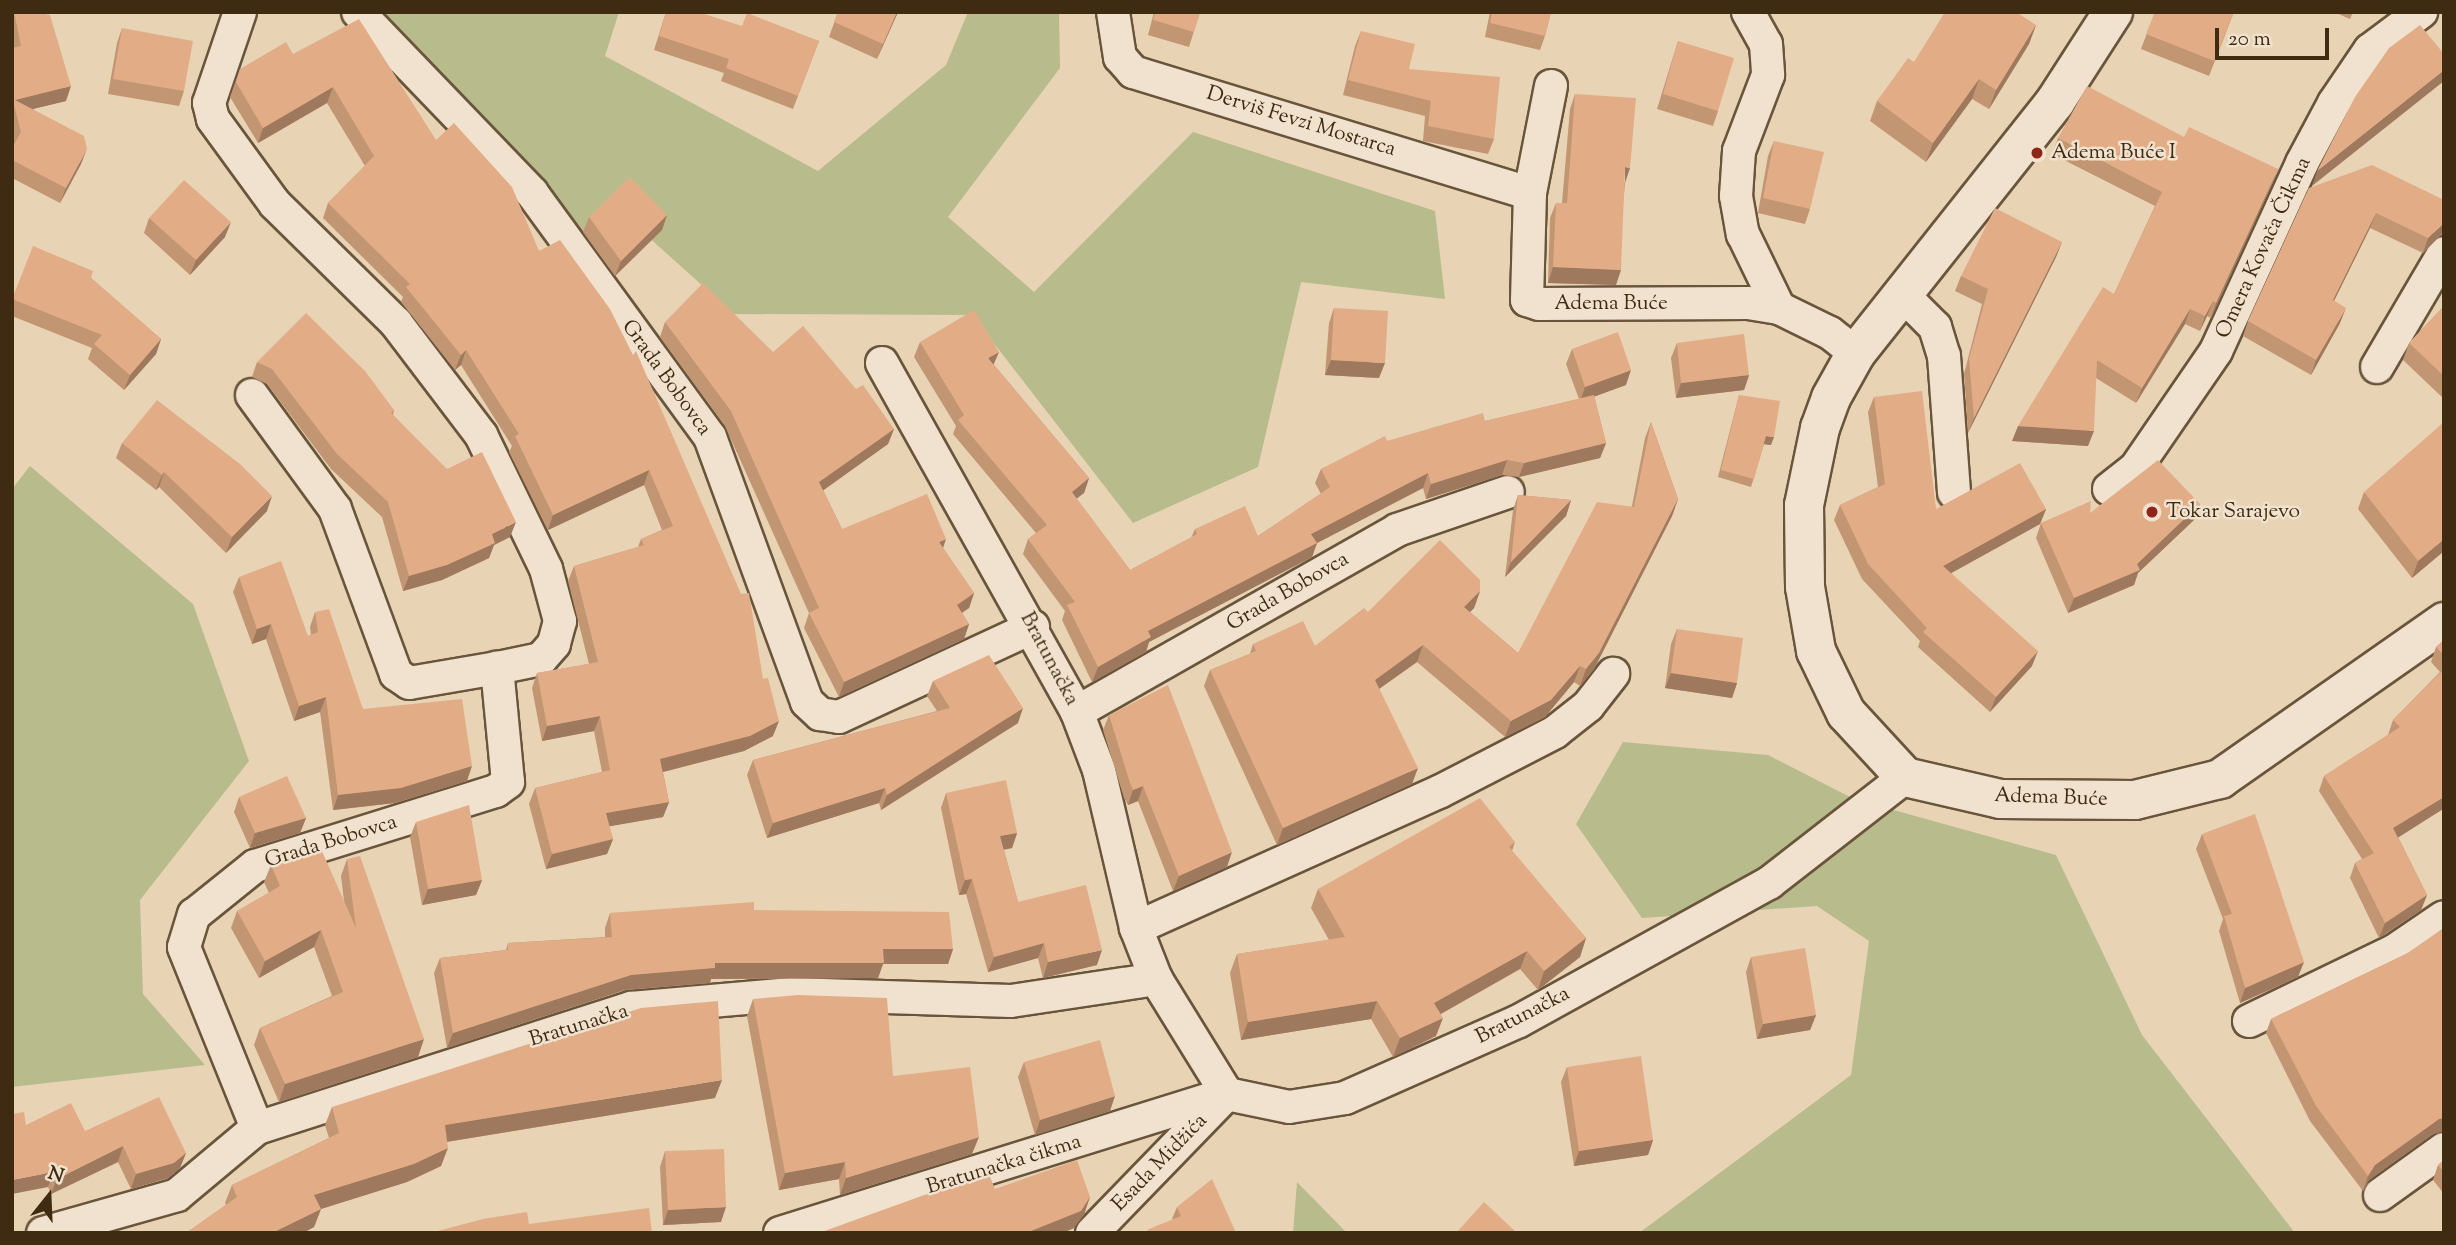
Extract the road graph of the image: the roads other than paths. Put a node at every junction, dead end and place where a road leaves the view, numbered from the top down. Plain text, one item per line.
1 (240, 12) edge
2 (358, 12) edge
3 (1114, 12) edge
4 (1748, 12) edge
5 (2113, 12) edge
6 (2421, 12) edge
7 (1551, 86) dead end
8 (1530, 193) junction
9 (2444, 253) edge
10 (1904, 296) junction
11 (1779, 308) junction
12 (1856, 353) junction
13 (882, 363) dead end
14 (2377, 367) dead end
15 (251, 395) dead end
16 (2109, 489) dead end
17 (1508, 492) dead end
18 (1954, 493) dead end
19 (2444, 622) edge
20 (1033, 627) junction
21 (497, 668) junction
22 (1613, 674) dead end
23 (1077, 712) junction
24 (1905, 777) junction
25 (2444, 917) edge
26 (1136, 928) junction
27 (1156, 979) junction
28 (2249, 1021) dead end
29 (1227, 1094) junction
30 (257, 1128) junction
31 (2444, 1149) edge
32 (2380, 1195) dead end
33 (43, 1233) edge
34 (780, 1233) edge
35 (1092, 1233) edge

1 - 21 street
2 - 20 street, Grada Bobovca
3 - 8 street, Derviš Fevzi Mostarca
4 - 11 street
5 - 10 street
6 - 16 street, Omera Kovača Čikma
7 - 8 street, Adema Buće
8 - 11 street, Adema Buće
9 - 14 street
10 - 12 street
10 - 18 street
11 - 12 street, Adema Buće
12 - 24 street
13 - 20 street, Bratunačka
15 - 21 street
17 - 23 street, Grada Bobovca
19 - 24 street, Adema Buće
20 - 23 street, Bratunačka
21 - 30 street, Grada Bobovca
22 - 26 street
23 - 26 street, Bratunačka
24 - 29 street, Bratunačka
25 - 28 street
26 - 27 street, Bratunačka
27 - 29 street, Bratunačka
27 - 30 street, Bratunačka
29 - 34 street, Bratunačka čikma
29 - 35 street, Esada Midžića
30 - 33 street, Bratunačka
31 - 32 street

